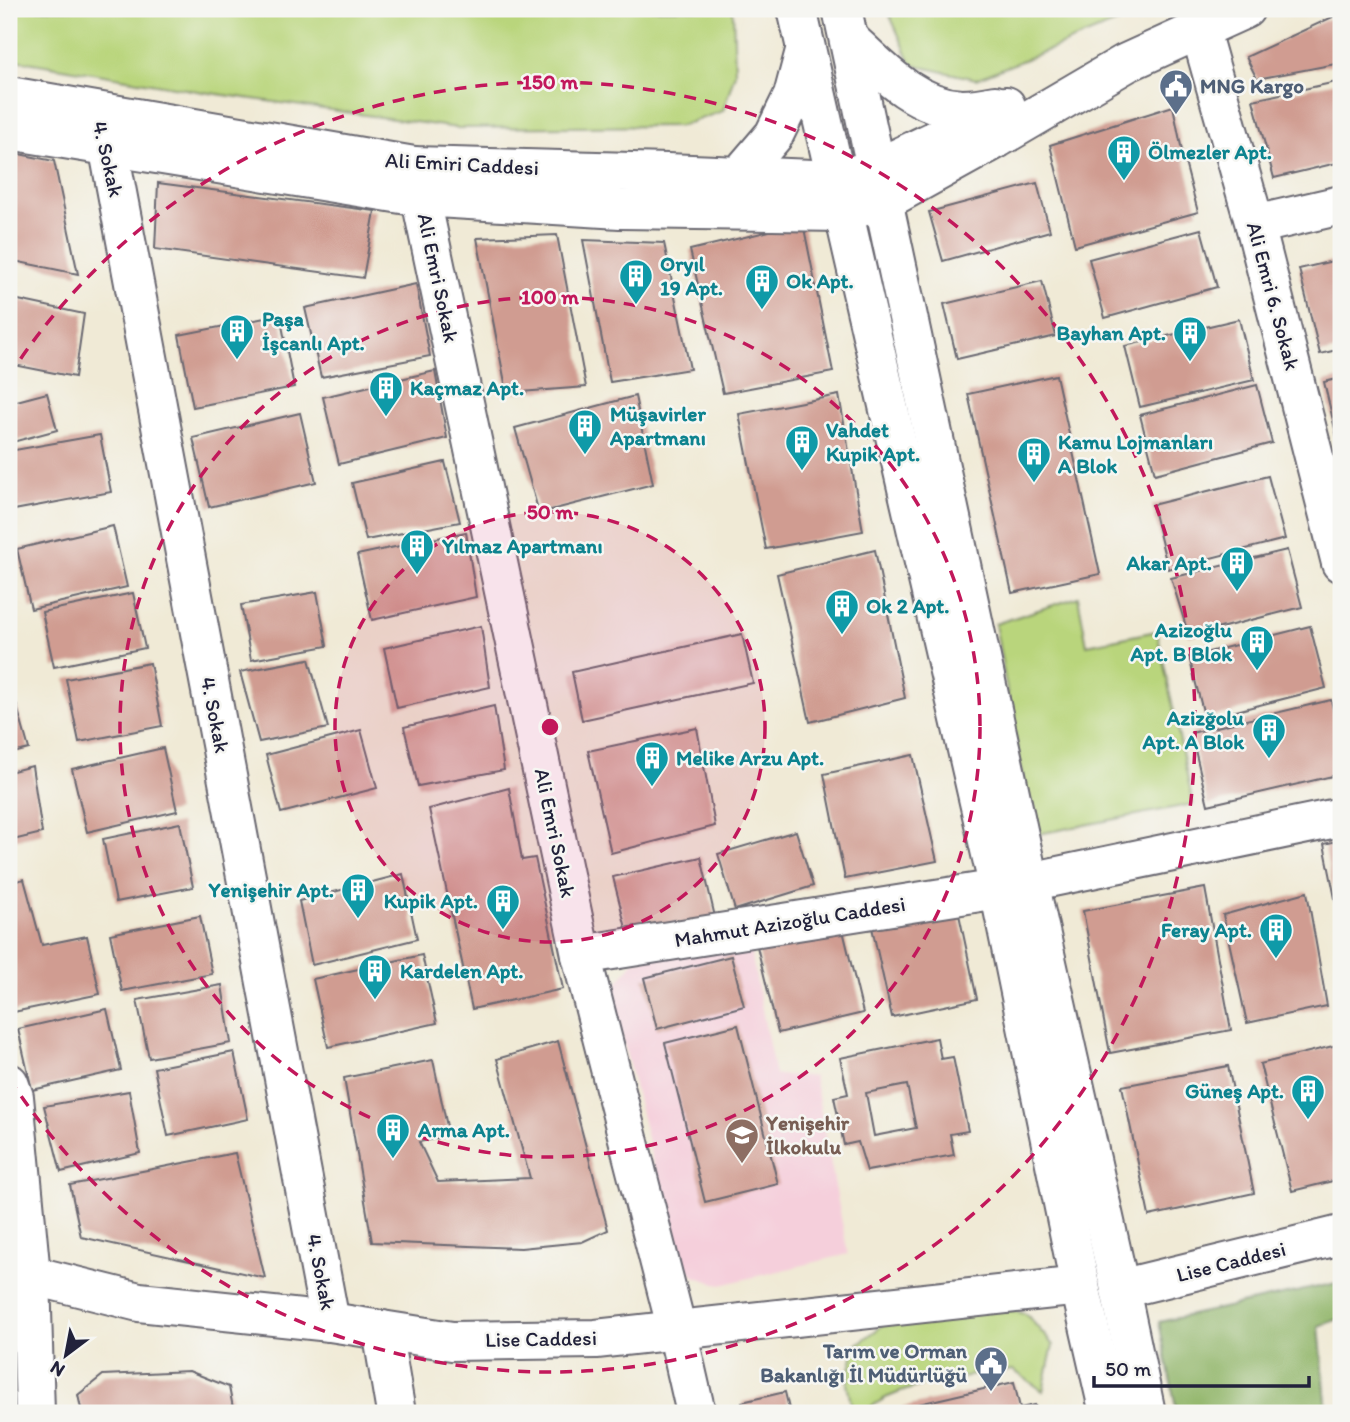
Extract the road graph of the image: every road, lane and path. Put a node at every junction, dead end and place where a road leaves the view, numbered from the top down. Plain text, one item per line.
1 (797, 9) edge
2 (1245, 9) edge
3 (846, 24) edge
4 (1200, 31) junction
5 (806, 46) junction
6 (1126, 63) junction
7 (9, 96) edge
8 (1011, 104) junction
9 (96, 110) junction
10 (9, 130) edge
11 (108, 145) junction
12 (739, 176) junction
13 (417, 182) junction
14 (881, 185) junction
15 (840, 196) junction
16 (1341, 205) edge
17 (1255, 225) junction
18 (1335, 509) edge
19 (1341, 563) edge
20 (1341, 817) edge
21 (1014, 886) junction
22 (581, 955) junction
23 (10, 1095) edge
24 (1341, 1236) edge
25 (20, 1269) edge
26 (1080, 1286) junction
27 (1120, 1289) junction
28 (330, 1322) junction
29 (382, 1330) junction
30 (677, 1330) junction
31 (34, 1413) edge
32 (396, 1413) edge
33 (696, 1413) edge
34 (1109, 1413) edge
35 (1146, 1413) edge

1 - 5 street
2 - 4 street
3 - 8 street
3 - 14 street
4 - 6 street
4 - 17 street, Ali Emri 6. Sokak
5 - 12 street
5 - 15 street
6 - 8 street
6 - 14 street
7 - 9 street, Ali Emiri Caddesi
8 - 14 street
9 - 11 street, 4. Sokak
9 - 13 street, Ali Emiri Caddesi
10 - 11 street
11 - 13 street
11 - 28 street, 4. Sokak
12 - 13 street, Ali Emiri Caddesi
12 - 15 street, Ali Emiri Caddesi
13 - 15 street
13 - 22 street, Ali Emri Sokak
14 - 15 street, Ali Emiri Caddesi
14 - 21 street
15 - 21 street
16 - 17 street
17 - 18 street, Ali Emri 6. Sokak
18 - 19 street, Ali Emri 6. Sokak
20 - 21 street, Mahmut Azizoğlu Caddesi
21 - 22 street, Mahmut Azizoğlu Caddesi
21 - 26 street
21 - 27 street
22 - 30 street, Ali Emri Sokak
23 - 25 street
24 - 27 street, Lise Caddesi
25 - 28 street, Lise Caddesi
25 - 31 street
26 - 30 street, Lise Caddesi
26 - 34 street
27 - 35 street
28 - 29 street, Lise Caddesi
29 - 30 street, Lise Caddesi
29 - 32 street
30 - 33 street, Ali Emri Sokak

